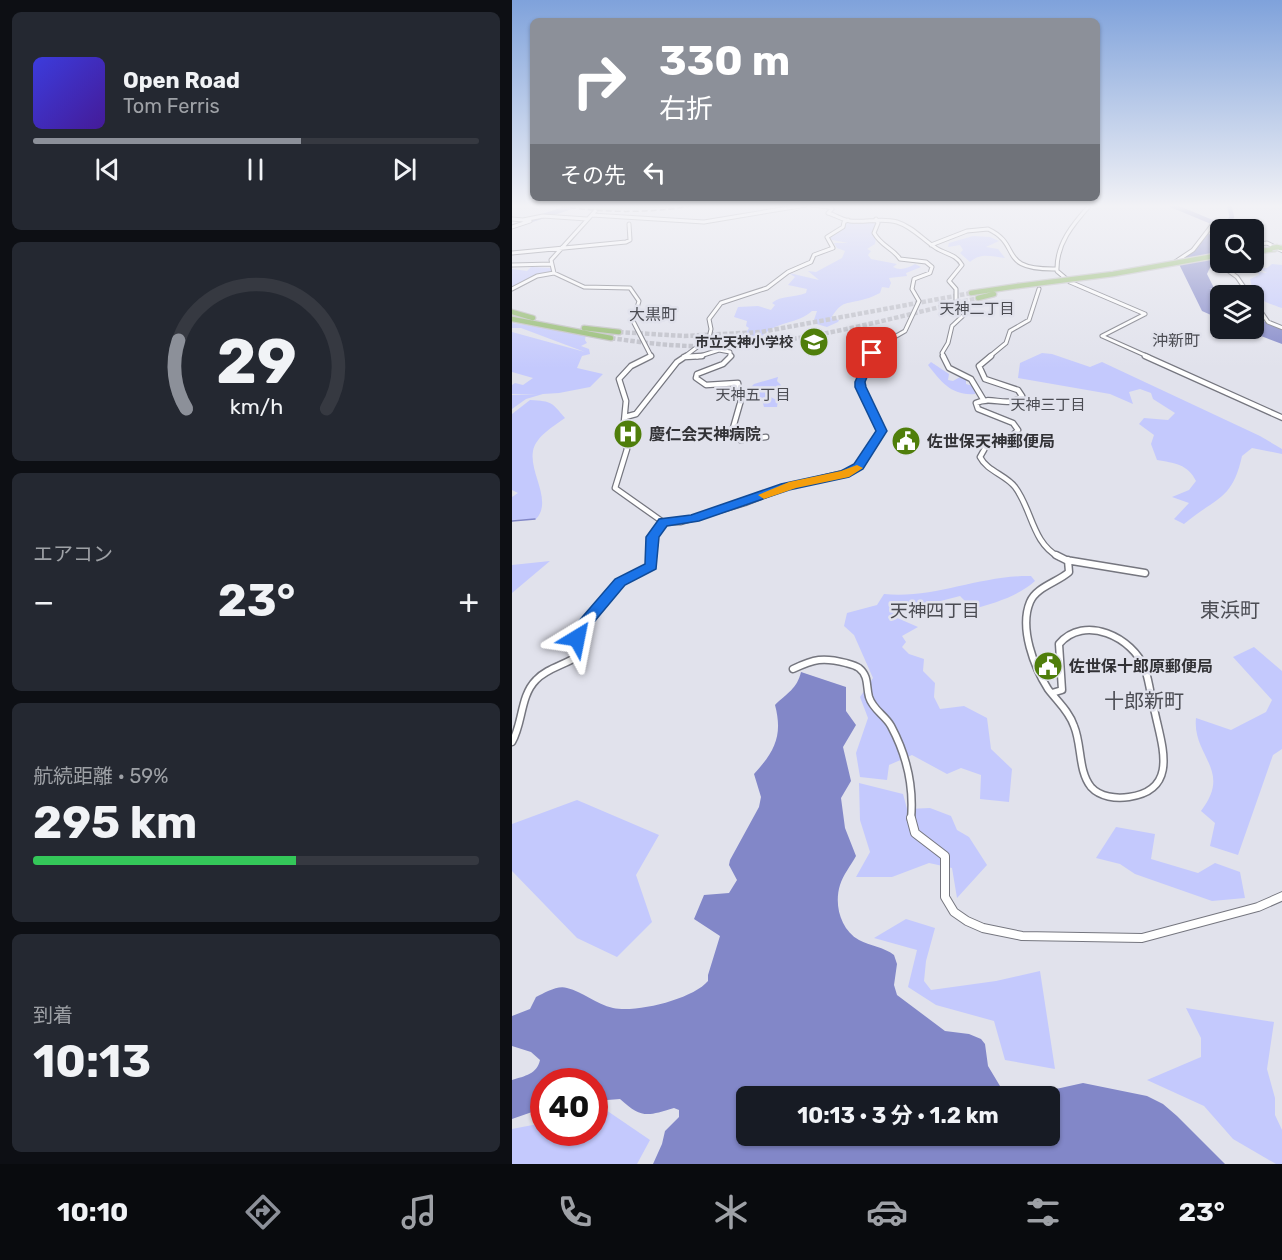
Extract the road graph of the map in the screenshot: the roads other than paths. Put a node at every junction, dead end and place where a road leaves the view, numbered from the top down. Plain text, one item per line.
1 (552, 259) edge
2 (812, 259) edge
3 (903, 259) edge
4 (958, 259) edge
5 (1016, 259) edge
6 (1059, 259) edge
7 (1177, 259) edge
8 (1197, 259) edge
9 (1197, 259) edge
10 (552, 264) junction
11 (512, 265) edge
12 (1168, 265) junction
13 (1056, 269) junction
14 (554, 273) junction
15 (1232, 273) edge
16 (1070, 282) junction
17 (1242, 285) edge
18 (1019, 287) junction
19 (512, 289) edge
20 (1039, 289) dead end
21 (971, 294) tunnel mouth
22 (978, 298) tunnel mouth
23 (512, 312) edge
24 (1264, 316) edge
25 (512, 321) edge
26 (561, 326) junction
27 (1283, 328) edge
28 (619, 332) tunnel mouth
29 (611, 338) tunnel mouth
30 (684, 357) junction
31 (983, 399) junction
32 (625, 417) junction
33 (1283, 418) edge
34 (766, 437) dead end
35 (663, 522) junction
36 (1068, 560) junction
37 (1145, 573) dead end
38 (793, 669) dead end
39 (1052, 693) junction
40 (512, 742) edge
41 (1283, 896) edge

1 - 10 street
2 - 30 street
3 - 35 street
4 - 31 street
5 - 13 street
6 - 13 street
7 - 12 street
8 - 12 street, bridge
9 - 18 highway, bridge
10 - 11 street
10 - 14 street
12 - 16 street
13 - 16 street
14 - 19 street
14 - 32 street
15 - 17 street
16 - 33 street
18 - 21 highway
18 - 22 highway
20 - 31 street
23 - 26 highway
24 - 27 street
25 - 26 highway
25 - 26 highway
26 - 28 highway
26 - 29 highway
30 - 32 street
30 - 34 street
31 - 36 street
32 - 35 street
35 - 40 street
36 - 37 street
36 - 39 street
38 - 41 street
39 - 39 street

